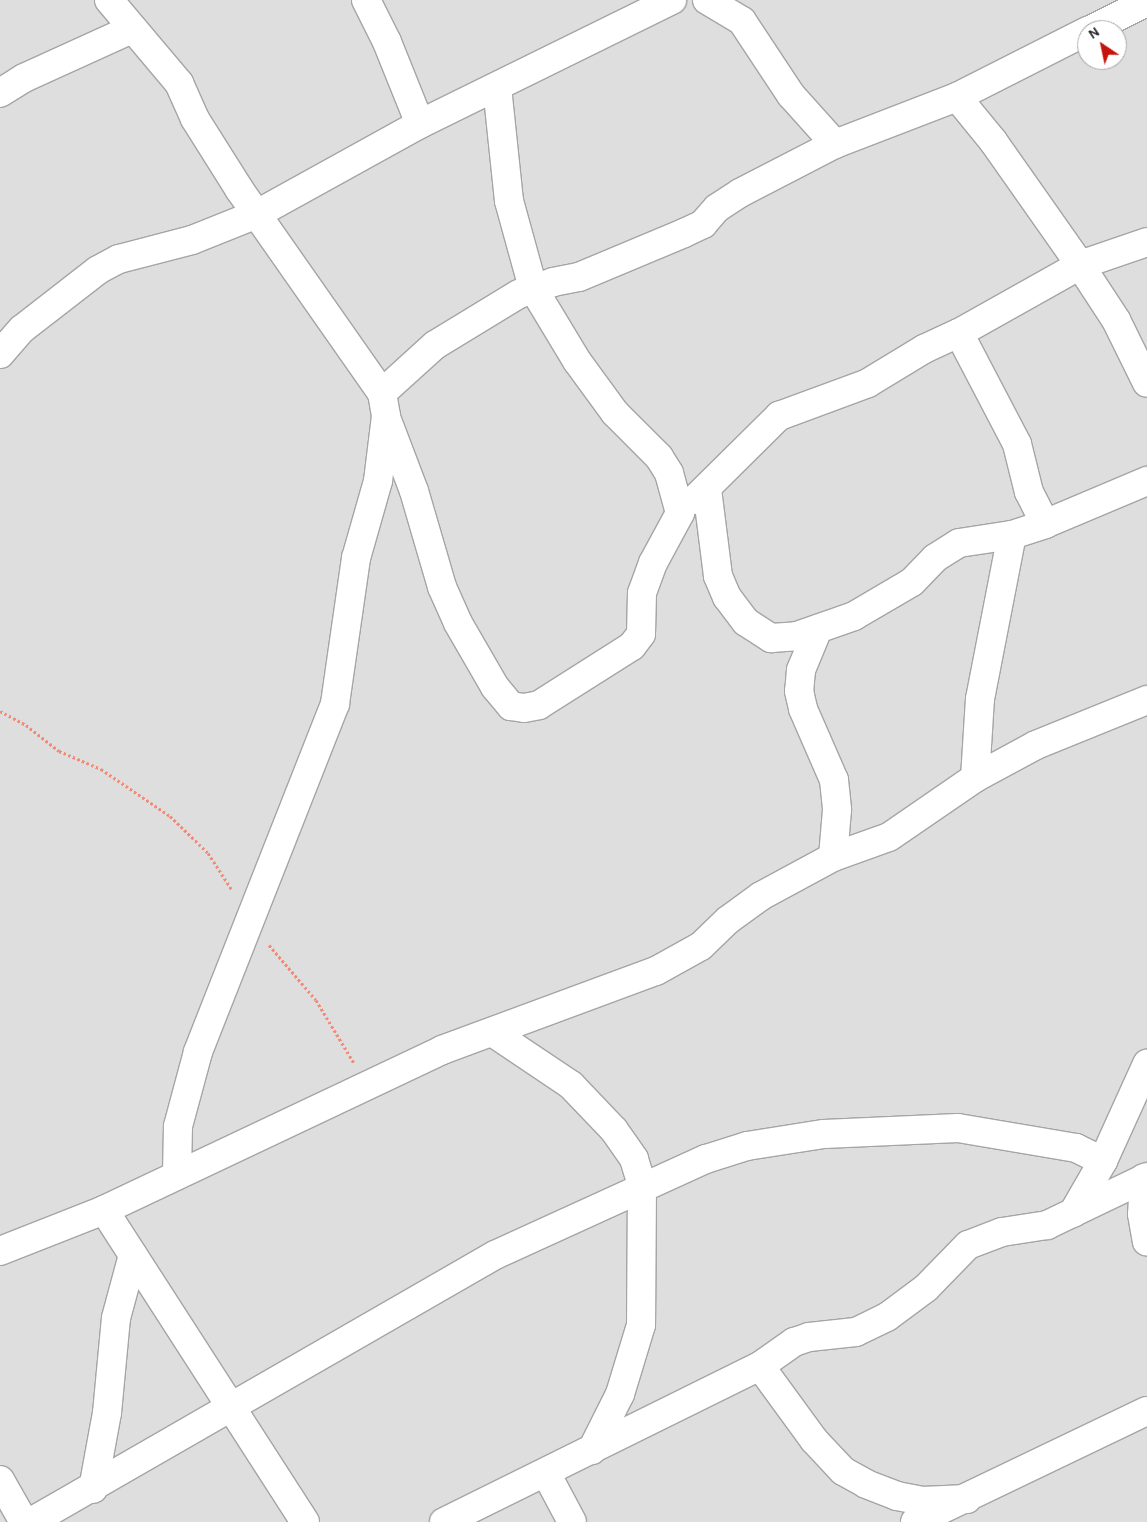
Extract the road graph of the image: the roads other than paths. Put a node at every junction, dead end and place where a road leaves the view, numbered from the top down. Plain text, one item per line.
1 (108, 0) edge
2 (366, 0) edge
3 (672, 0) edge
4 (707, 0) edge
5 (1147, 2) edge
6 (1110, 20) edge
7 (132, 28) junction
8 (1077, 37) edge
9 (497, 87) junction
10 (0, 93) edge
11 (957, 97) junction
12 (420, 124) junction
13 (835, 144) junction
14 (257, 214) junction
15 (1147, 242) edge
16 (1080, 265) junction
17 (533, 288) junction
18 (959, 333) junction
19 (0, 354) edge
20 (1147, 383) edge
21 (384, 405) junction
22 (1147, 481) edge
23 (707, 488) junction
24 (680, 513) junction
25 (1045, 524) junction
26 (1012, 535) junction
27 (818, 629) junction
28 (1147, 700) edge
29 (975, 778) junction
30 (834, 857) junction
31 (492, 1032) junction
32 (1147, 1064) edge
33 (1103, 1161) junction
34 (177, 1176) junction
35 (1146, 1177) edge
36 (642, 1186) junction
37 (104, 1210) junction
38 (1073, 1213) junction
39 (1147, 1242) edge
40 (0, 1251) edge
41 (133, 1255) junction
42 (760, 1366) junction
43 (231, 1408) junction
44 (1147, 1411) edge
45 (592, 1450) junction
46 (546, 1472) junction
47 (0, 1480) edge
48 (93, 1489) junction
49 (967, 1499) junction
50 (24, 1522) edge
51 (31, 1522) edge
52 (305, 1522) edge
53 (444, 1522) edge
54 (572, 1522) edge
55 (915, 1522) edge

1 - 7 street
2 - 12 street
3 - 9 street
4 - 13 street
5 - 6 street
7 - 10 street
7 - 14 street
8 - 11 street
9 - 12 street
9 - 17 street
11 - 13 street
11 - 16 street
12 - 14 street
13 - 17 street
14 - 19 street
14 - 21 street
15 - 16 street
16 - 18 street
16 - 20 street
17 - 21 street
17 - 24 street
18 - 23 street
18 - 25 street
21 - 24 street
21 - 34 street
22 - 25 street
23 - 24 street
23 - 27 street
25 - 26 street
26 - 27 street
26 - 29 street
27 - 30 street
28 - 29 street
29 - 30 street
30 - 31 street
31 - 34 street
31 - 36 street
32 - 33 street
33 - 36 street
33 - 38 street
34 - 37 street
35 - 38 street
35 - 39 street
36 - 43 street
36 - 45 street
37 - 40 street
37 - 41 street
38 - 42 street
41 - 43 street
41 - 48 street
42 - 45 street
42 - 49 street
43 - 48 street
43 - 52 street
44 - 49 street
45 - 46 street
46 - 53 street
46 - 54 street
47 - 50 street
48 - 51 street
49 - 55 street

